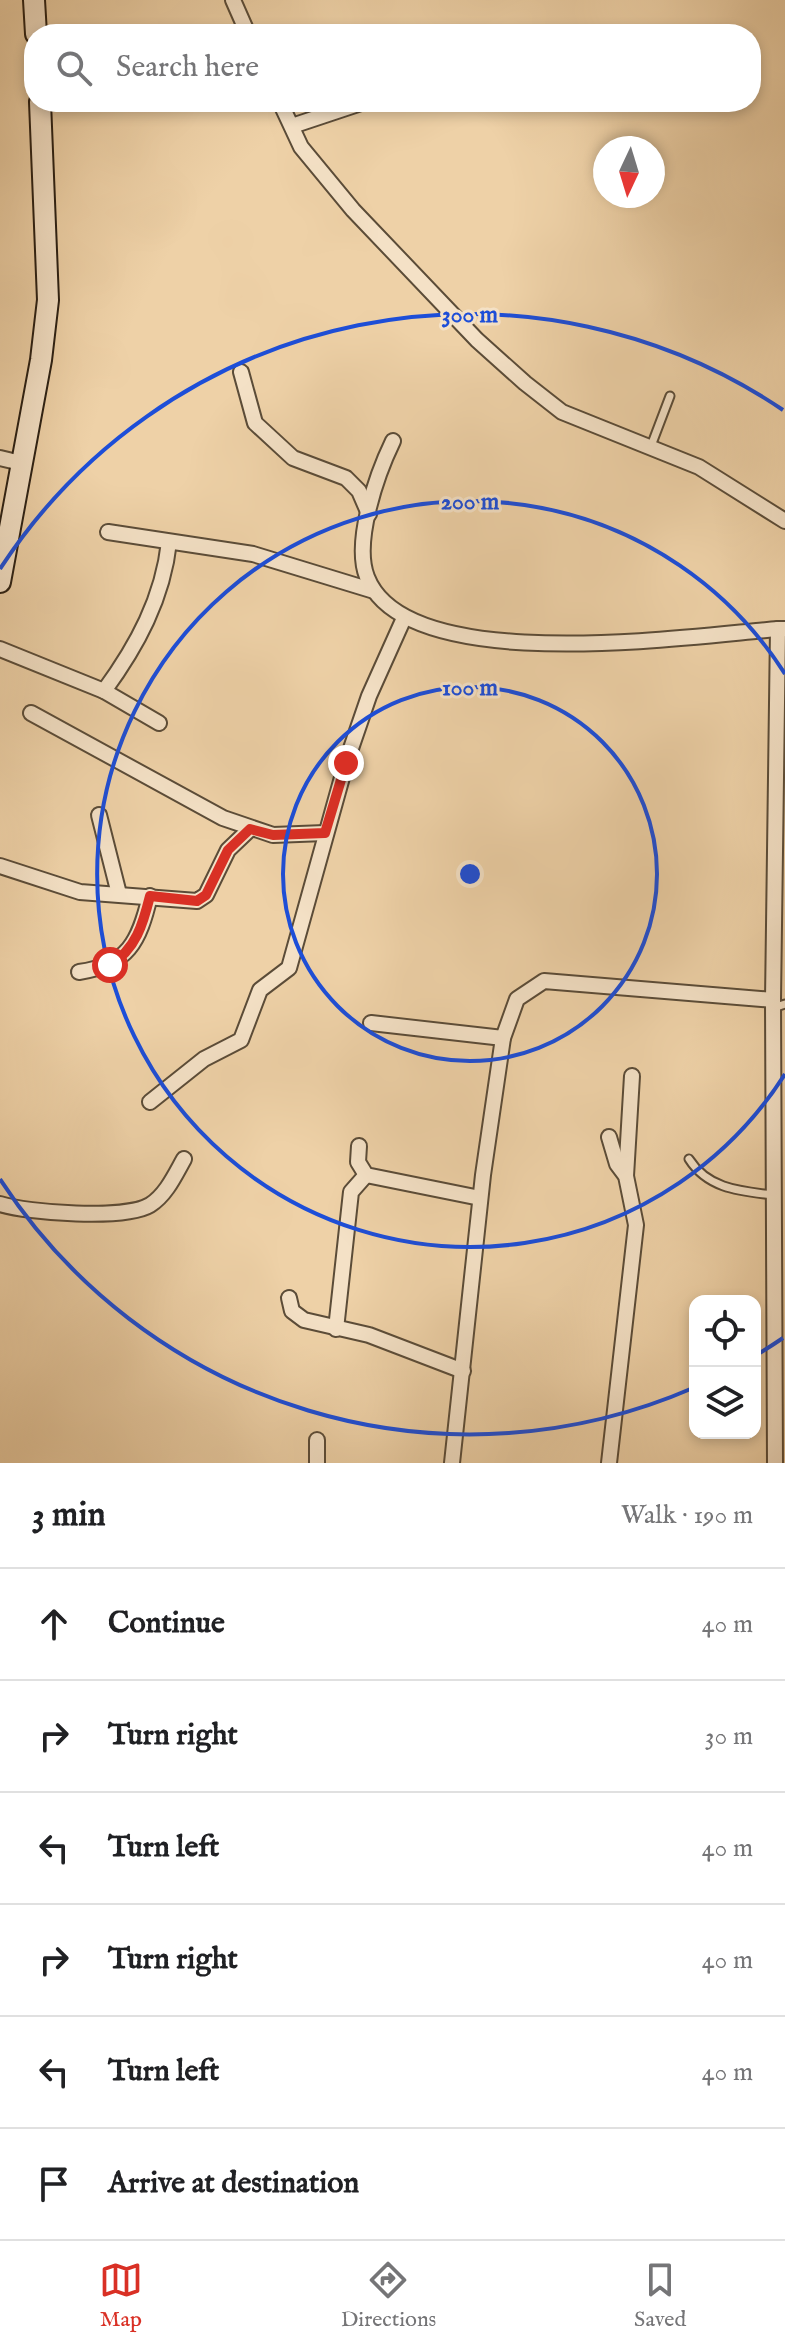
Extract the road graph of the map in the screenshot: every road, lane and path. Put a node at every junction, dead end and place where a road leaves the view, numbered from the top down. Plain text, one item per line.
1 (34, 0) edge
2 (233, 0) edge
3 (35, 24) edge
4 (244, 24) edge
5 (40, 112) edge
6 (285, 112) edge
7 (334, 112) edge
8 (292, 126) junction
9 (241, 372) dead end
10 (670, 396) dead end
11 (393, 441) dead end
12 (650, 448) junction
13 (0, 458) edge
14 (21, 463) junction
15 (369, 515) junction
16 (785, 521) edge
17 (108, 532) dead end
18 (169, 542) junction
19 (0, 582) edge
20 (374, 591) junction
21 (404, 618) junction
22 (781, 629) edge
23 (0, 649) edge
24 (104, 691) junction
25 (31, 713) dead end
26 (159, 723) dead end
27 (99, 815) dead end
28 (780, 816) edge
29 (250, 829) junction
30 (325, 833) junction
31 (0, 866) edge
32 (119, 894) junction
33 (150, 896) junction
34 (79, 972) dead end
35 (777, 1004) edge
36 (371, 1023) dead end
37 (503, 1038) junction
38 (632, 1076) dead end
39 (150, 1102) dead end
40 (609, 1137) dead end
41 (359, 1146) dead end
42 (184, 1159) dead end
43 (689, 1159) dead end
44 (366, 1175) junction
45 (626, 1176) junction
46 (773, 1195) junction
47 (480, 1198) junction
48 (0, 1204) edge
49 (289, 1298) dead end
50 (779, 1300) edge
51 (336, 1329) junction
52 (463, 1371) junction
53 (317, 1440) dead end
54 (317, 1463) edge
55 (452, 1463) edge
56 (609, 1463) edge
57 (775, 1463) edge

1 - 3 main road
2 - 4 street
5 - 14 main road
6 - 8 street
7 - 8 street
8 - 12 street
9 - 15 street
10 - 12 lane
11 - 15 street
12 - 16 street
13 - 14 street
14 - 19 main road
15 - 20 street
17 - 18 street
18 - 20 street
18 - 24 street
20 - 21 street
21 - 22 street
21 - 30 street
22 - 28 street
23 - 24 street
24 - 26 street
25 - 29 street
27 - 32 street
28 - 35 street
29 - 30 street
29 - 33 street
30 - 39 street
31 - 32 street
32 - 33 street
33 - 34 street
35 - 37 street
35 - 46 street
36 - 37 street
37 - 47 street
38 - 45 street
40 - 45 street
41 - 44 street
42 - 48 street
43 - 46 lane
44 - 47 street
44 - 51 street
45 - 56 street
46 - 50 street
47 - 52 street
49 - 51 street
50 - 57 street
51 - 52 street
52 - 55 street
53 - 54 street

